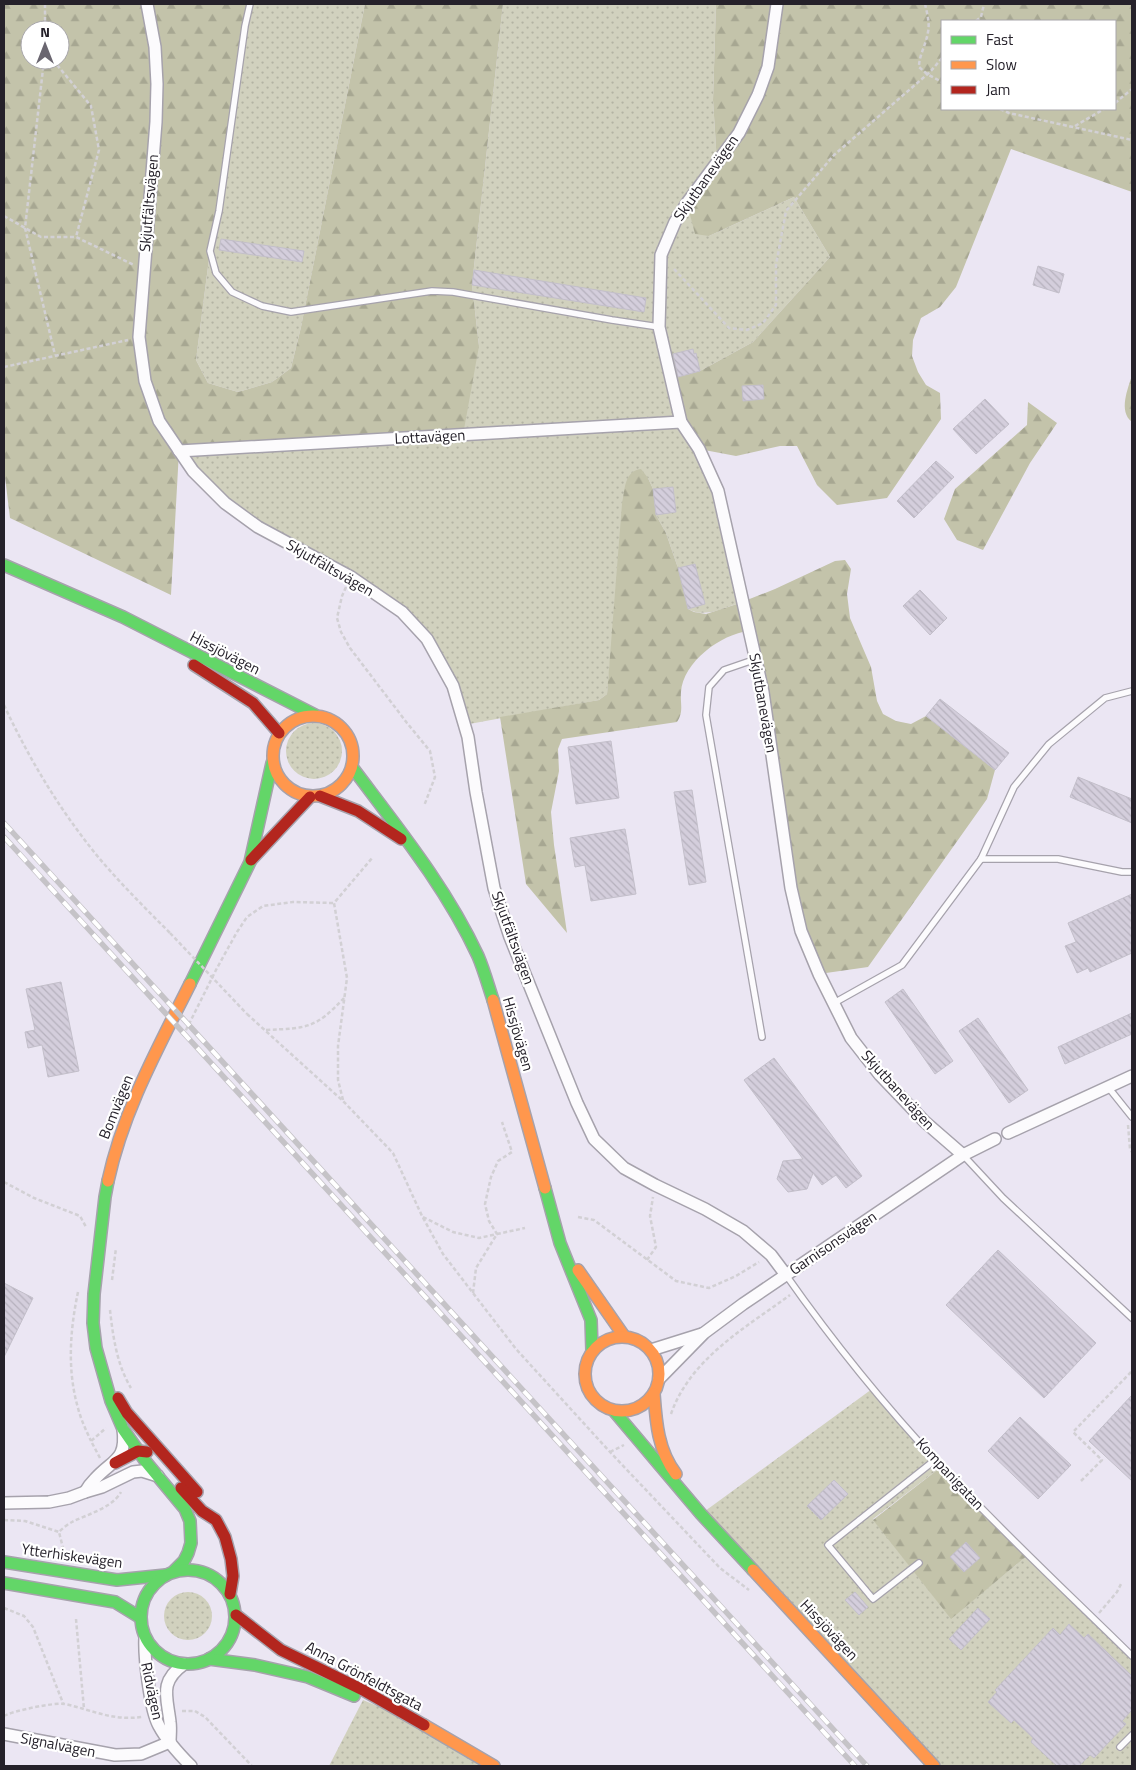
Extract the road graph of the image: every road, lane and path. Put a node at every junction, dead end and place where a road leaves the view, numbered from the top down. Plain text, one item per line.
1 (45, 4) edge
2 (147, 4) edge
3 (250, 4) edge
4 (777, 4) edge
5 (925, 4) edge
6 (984, 4) edge
7 (980, 17) junction
8 (45, 20) edge
9 (977, 20) edge
10 (981, 20) edge
11 (941, 59) edge
12 (43, 70) edge
13 (61, 70) edge
14 (927, 74) junction
15 (941, 81) edge
16 (1132, 89) edge
17 (1116, 102) edge
18 (1002, 110) edge
19 (1008, 110) edge
20 (1102, 110) edge
21 (1009, 113) junction
22 (1073, 127) junction
23 (1132, 140) edge
24 (4, 216) edge
25 (25, 228) junction
26 (76, 237) junction
27 (661, 255) junction
28 (144, 270) junction
29 (659, 326) junction
30 (139, 337) junction
31 (55, 356) junction
32 (4, 367) edge
33 (682, 422) junction
34 (178, 451) junction
35 (4, 565) edge
36 (351, 577) junction
37 (121, 618) junction
38 (756, 659) junction
39 (1132, 691) edge
40 (4, 706) edge
41 (315, 715) junction
42 (279, 733) junction
43 (272, 763) junction
44 (352, 767) junction
45 (315, 796) junction
46 (424, 806) dead end
47 (413, 848) junction
48 (373, 857) dead end
49 (980, 859) junction
50 (250, 862) junction
51 (1132, 872) edge
52 (334, 903) junction
53 (345, 997) junction
54 (834, 1003) junction
55 (264, 1030) junction
56 (762, 1037) dead end
57 (179, 1043) dead end
58 (1132, 1076) edge
59 (1108, 1087) junction
60 (343, 1101) junction
61 (1126, 1109) junction
62 (1132, 1116) edge
63 (502, 1122) dead end
64 (1008, 1133) dead end
65 (995, 1139) dead end
66 (1132, 1152) edge
67 (963, 1155) junction
68 (4, 1182) edge
69 (655, 1185) junction
70 (422, 1216) junction
71 (578, 1217) dead end
72 (525, 1228) dead end
73 (87, 1231) dead end
74 (497, 1234) junction
75 (560, 1243) junction
76 (116, 1245) dead end
77 (771, 1254) junction
78 (647, 1260) junction
79 (786, 1275) junction
80 (112, 1283) dead end
81 (78, 1291) dead end
82 (797, 1291) junction
83 (473, 1294) junction
84 (109, 1302) dead end
85 (1132, 1318) edge
86 (704, 1333) junction
87 (624, 1336) junction
88 (592, 1350) junction
89 (651, 1350) junction
90 (1132, 1371) edge
91 (659, 1380) junction
92 (107, 1385) junction
93 (132, 1390) dead end
94 (654, 1394) junction
95 (614, 1411) junction
96 (133, 1420) junction
97 (120, 1424) junction
98 (656, 1428) junction
99 (637, 1438) junction
100 (91, 1441) junction
101 (141, 1452) junction
102 (610, 1452) junction
103 (936, 1460) junction
104 (111, 1466) junction
105 (158, 1476) junction
106 (120, 1477) junction
107 (1082, 1481) dead end
108 (85, 1492) junction
109 (4, 1503) edge
110 (701, 1514) junction
111 (4, 1520) edge
112 (216, 1520) junction
113 (59, 1532) junction
114 (66, 1559) dead end
115 (4, 1562) edge
116 (919, 1563) dead end
117 (170, 1573) junction
118 (1122, 1582) dead end
119 (4, 1583) edge
120 (752, 1592) dead end
121 (230, 1594) junction
122 (4, 1608) edge
123 (1098, 1614) dead end
124 (236, 1615) junction
125 (141, 1618) junction
126 (76, 1619) dead end
127 (145, 1638) junction
128 (1132, 1656) edge
129 (209, 1659) junction
130 (184, 1664) junction
131 (63, 1703) junction
132 (85, 1710) junction
133 (168, 1713) junction
134 (155, 1714) junction
135 (4, 1716) edge
136 (420, 1724) junction
137 (4, 1734) edge
138 (1132, 1734) edge
139 (170, 1742) junction
140 (1120, 1747) dead end
141 (191, 1766) edge
142 (252, 1766) edge
143 (494, 1766) edge
144 (934, 1766) edge

1 - 8 path
2 - 28 street, Skjutfältsvägen
3 - 29 lane
4 - 27 street, Skjutbanevägen
5 - 14 path
6 - 7 path
7 - 9 path
7 - 10 path
11 - 14 path
12 - 25 path
13 - 26 path
14 - 15 path
14 - 27 path
16 - 17 path
18 - 21 path
19 - 21 path
20 - 22 path
21 - 22 path
22 - 23 path
24 - 25 path
25 - 26 path
25 - 31 path
26 - 28 path
27 - 29 street, Skjutbanevägen
28 - 30 street, Skjutfältsvägen
29 - 33 street, Skjutbanevägen
30 - 31 path
30 - 34 street, Skjutfältsvägen
31 - 32 path
33 - 34 street, Lottavägen
33 - 38 street, Skjutbanevägen
34 - 36 street, Skjutfältsvägen
35 - 37 main road, Hissjövägen
36 - 46 path
36 - 69 street, Skjutfältsvägen
37 - 41 main road, Hissjövägen
37 - 42 main road, Hissjövägen
38 - 54 street, Skjutbanevägen
38 - 56 lane
39 - 49 lane
40 - 55 path, bridge
41 - 42 main road
41 - 44 main road
42 - 43 main road
43 - 45 main road
43 - 50 main road, Bomvägen
44 - 45 main road
44 - 47 main road, Hissjövägen
45 - 47 main road, Hissjövägen
45 - 50 main road, Bomvägen
47 - 75 main road, Hissjövägen
48 - 52 path
49 - 51 lane
49 - 54 lane
50 - 92 main road, Bomvägen
52 - 53 path
52 - 57 path
53 - 55 path
53 - 60 path
54 - 67 street, Skjutbanevägen
55 - 60 path
58 - 59 street
59 - 61 lane
59 - 64 street
60 - 70 path
61 - 62 lane
61 - 66 path
63 - 74 path
65 - 67 street, Garnisonsvägen
67 - 79 street, Garnisonsvägen
67 - 85 lane, Skjutbanevägen
68 - 73 path
69 - 77 street, Skjutfältsvägen
69 - 78 path
70 - 74 path
70 - 83 path
71 - 78 path
72 - 74 path
74 - 83 path
75 - 87 main road, Hissjövägen
75 - 88 main road, Hissjövägen
76 - 80 path
77 - 78 path
77 - 79 street, Skjutfältsvägen
79 - 82 lane, Kompanigatan
79 - 86 street, Garnisonsvägen
81 - 100 path
82 - 98 path
82 - 103 lane, Kompanigatan
83 - 102 path
84 - 93 path
86 - 89 street, Garnisonsvägen
86 - 91 street, Garnisonsvägen
87 - 88 main road
87 - 89 main road
88 - 95 main road
89 - 91 main road
90 - 107 path
91 - 94 main road
92 - 96 main road, Bomvägen
92 - 97 main road, Bomvägen
94 - 95 main road
94 - 98 main road, Hissjövägen
95 - 99 main road, Hissjövägen
96 - 101 street
96 - 112 main road, Bomvägen
97 - 100 path
97 - 101 main road, Bomvägen
97 - 104 street
98 - 110 main road, Hissjövägen
99 - 102 path
99 - 110 main road, Hissjövägen
100 - 104 path
101 - 104 main road
101 - 105 main road, Bomvägen
101 - 106 street
101 - 112 main road, Bomvägen
102 - 120 path
103 - 116 lane
103 - 128 lane, Kompanigatan
104 - 108 street
105 - 106 street
105 - 117 main road, Bomvägen
106 - 108 street
106 - 113 path
108 - 109 street
110 - 144 main road, Hissjövägen
111 - 113 path
112 - 121 main road, Bomvägen
113 - 114 path
115 - 117 main road, Ytterhiskevägen
117 - 121 main road
117 - 125 main road
118 - 123 path
119 - 125 main road
121 - 124 main road
122 - 131 path
124 - 129 main road
124 - 136 main road, Anna Grönfeldtsgata
125 - 127 main road
126 - 132 path
127 - 130 main road
127 - 134 street, Ridvägen
129 - 130 main road
129 - 136 main road, Anna Grönfeldtsgata
130 - 133 street, Ridvägen
131 - 132 path
131 - 135 path
132 - 134 path
133 - 139 street, Ridvägen
133 - 142 path
134 - 139 street, Ridvägen
136 - 143 main road
137 - 139 street, Signalvägen
138 - 140 lane
139 - 141 street, Ridvägen

